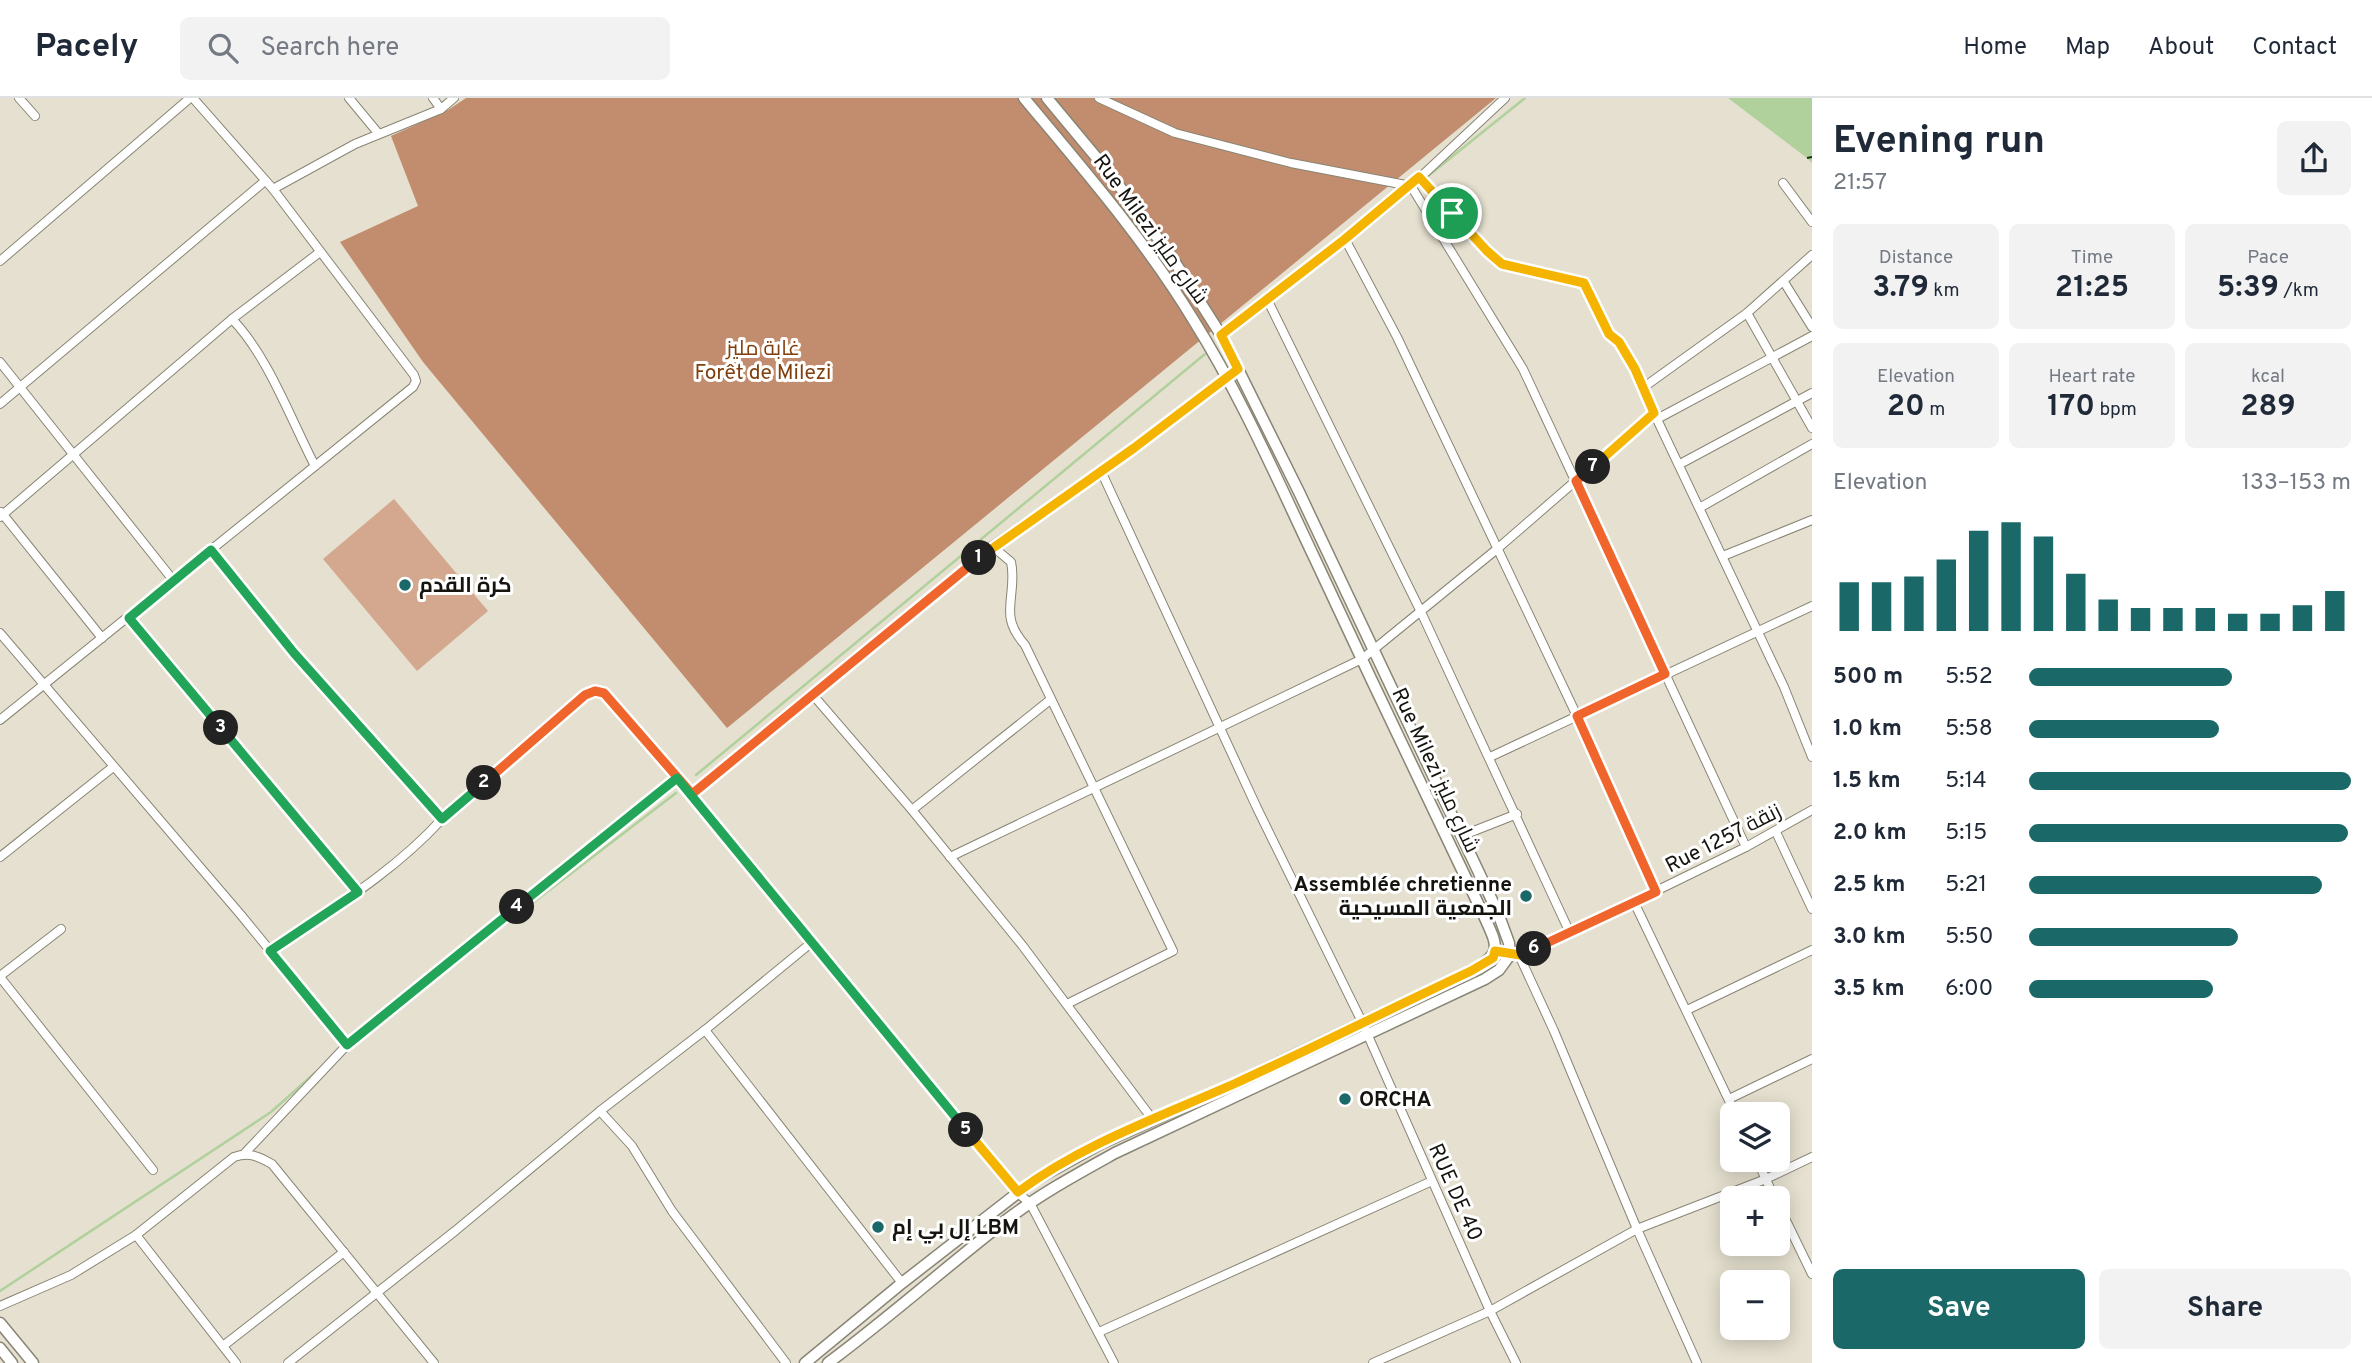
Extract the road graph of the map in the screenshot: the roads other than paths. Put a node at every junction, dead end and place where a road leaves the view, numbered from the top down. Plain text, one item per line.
1 (19, 98) edge
2 (192, 98) edge
3 (349, 98) edge
4 (433, 98) edge
5 (454, 98) edge
6 (1024, 98) edge
7 (1046, 98) edge
8 (1098, 98) edge
9 (1505, 98) edge
10 (442, 108) junction
11 (36, 116) dead end
12 (378, 133) junction
13 (1419, 177) junction
14 (265, 181) junction
15 (1783, 183) dead end
16 (1411, 186) junction
17 (273, 189) junction
18 (1812, 222) edge
19 (1345, 239) junction
20 (320, 252) junction
21 (1812, 256) edge
22 (0, 261) edge
23 (1784, 282) junction
24 (1267, 299) junction
25 (1747, 313) junction
26 (232, 320) junction
27 (1812, 327) edge
28 (1221, 335) junction
29 (1812, 336) edge
30 (1774, 358) junction
31 (0, 362) edge
32 (1238, 369) junction
33 (1226, 377) junction
34 (20, 386) junction
35 (1644, 387) junction
36 (1812, 393) edge
37 (1798, 401) junction
38 (0, 404) edge
39 (1656, 416) junction
40 (1812, 428) edge
41 (1812, 444) edge
42 (75, 455) junction
43 (1680, 464) junction
44 (315, 466) junction
45 (1101, 471) junction
46 (1576, 481) junction
47 (1700, 508) junction
48 (1, 514) edge
49 (1812, 520) edge
50 (992, 547) junction
51 (1497, 549) junction
52 (211, 550) junction
53 (1723, 556) junction
54 (173, 580) junction
55 (1812, 606) edge
56 (1421, 612) junction
57 (129, 618) junction
58 (1758, 630) junction
59 (0, 633) edge
60 (102, 638) junction
61 (1374, 651) junction
62 (1362, 659) junction
63 (1665, 674) junction
64 (45, 684) junction
65 (813, 695) junction
66 (1050, 700) junction
67 (1577, 716) junction
68 (0, 720) edge
69 (1221, 728) junction
70 (1490, 757) junction
71 (1812, 757) edge
72 (113, 766) junction
73 (677, 778) junction
74 (1093, 787) junction
75 (692, 794) junction
76 (912, 810) junction
77 (1812, 810) edge
78 (1517, 814) junction
79 (442, 819) junction
80 (1776, 832) junction
81 (1461, 836) junction
82 (1746, 847) junction
83 (950, 857) junction
84 (0, 858) edge
85 (358, 892) junction
86 (1656, 892) junction
87 (1634, 902) junction
88 (1812, 909) edge
89 (61, 929) dead end
90 (1570, 933) junction
91 (811, 943) junction
92 (1812, 950) edge
93 (270, 951) junction
94 (1495, 951) junction
95 (1515, 955) junction
96 (0, 976) edge
97 (1067, 1004) junction
98 (1687, 1010) junction
99 (1362, 1022) junction
100 (705, 1030) junction
101 (1366, 1034) junction
102 (347, 1045) junction
103 (1812, 1059) edge
104 (1729, 1099) junction
105 (1730, 1102) edge
106 (600, 1111) junction
107 (1153, 1120) junction
108 (244, 1154) junction
109 (1812, 1157) edge
110 (153, 1170) dead end
111 (1763, 1172) edge
112 (1766, 1179) junction
113 (1432, 1181) junction
114 (1770, 1186) edge
115 (1018, 1192) junction
116 (1030, 1203) junction
117 (1637, 1229) junction
118 (1790, 1229) edge
119 (136, 1235) junction
120 (344, 1252) junction
121 (1812, 1274) edge
122 (902, 1283) junction
123 (378, 1292) junction
124 (0, 1306) edge
125 (1490, 1311) junction
126 (0, 1323) edge
127 (1099, 1332) junction
128 (223, 1346) junction
129 (0, 1348) edge
130 (12, 1363) edge
131 (33, 1363) edge
132 (236, 1363) edge
133 (288, 1363) edge
134 (434, 1363) edge
135 (786, 1363) edge
136 (805, 1363) edge
137 (828, 1363) edge
138 (1114, 1363) edge
139 (1373, 1363) edge
140 (1516, 1363) edge
141 (1697, 1363) edge

1 - 11 street
2 - 14 street
2 - 22 street
3 - 12 street
4 - 10 street
5 - 10 street
6 - 33 street, Rue Milezi شارع مليز
7 - 28 street, Rue Milezi شارع مليز
8 - 16 street
9 - 13 street
10 - 12 street
12 - 17 street
13 - 16 street
13 - 35 street
14 - 17 street
14 - 34 street
15 - 18 street
16 - 19 street
16 - 46 street
17 - 20 street
19 - 24 street
19 - 51 street
20 - 26 street
20 - 44 street
21 - 23 street
23 - 25 street
23 - 27 street
24 - 28 street
24 - 56 street
25 - 30 street
25 - 35 street
26 - 42 street
26 - 44 street
28 - 32 street, Rue Milezi شارع مليز
29 - 30 street
30 - 37 street
30 - 39 street
31 - 34 street
32 - 33 street
32 - 61 street, Rue Milezi شارع مليز
33 - 45 street
33 - 62 street, Rue Milezi شارع مليز
34 - 38 street
34 - 42 street
35 - 39 street
36 - 37 street
37 - 40 street
37 - 43 street
39 - 43 street
39 - 46 street
41 - 47 street
42 - 48 street
42 - 54 street
43 - 47 street
44 - 52 street
45 - 50 street
45 - 69 street, RUE DE 40
46 - 51 street
46 - 63 street
47 - 53 street
48 - 60 street
49 - 53 street
50 - 65 street
50 - 66 street
51 - 56 street
51 - 67 street
52 - 54 street
52 - 79 street
53 - 58 street
54 - 57 street
55 - 58 street
56 - 61 street
56 - 70 street
57 - 60 street
57 - 85 street
58 - 63 street
58 - 71 street
59 - 64 street
60 - 64 street
61 - 62 street
61 - 81 street, Rue Milezi شارع مليز
62 - 69 street
62 - 94 street, Rue Milezi شارع مليز
63 - 67 street
63 - 82 street
64 - 68 street
64 - 72 street
65 - 75 street
65 - 76 street
66 - 74 street
66 - 76 street
67 - 70 street
67 - 86 street
69 - 74 street
69 - 99 street, RUE DE 40
70 - 78 street
72 - 84 street
72 - 93 street
73 - 75 street
73 - 79 street
73 - 102 street
74 - 83 street
74 - 97 street
75 - 91 street
76 - 83 street
77 - 80 street, Rue 1257 زنقة
78 - 81 street
78 - 90 street
79 - 85 street
80 - 82 street, Rue 1257 زنقة
80 - 88 street
81 - 95 street, Rue Milezi شارع مليز
82 - 86 street, Rue 1257 زنقة
83 - 97 street
85 - 93 street
86 - 87 street, Rue 1257 زنقة
87 - 90 street, Rue 1257 زنقة
87 - 98 street
89 - 96 street
90 - 95 street, Rue 1257 زنقة
91 - 100 street
91 - 115 street
92 - 98 street
93 - 102 street
94 - 95 street
94 - 99 street
95 - 101 street
95 - 117 street
96 - 110 street
97 - 107 street
98 - 104 street
99 - 101 street, RUE DE 40
99 - 107 street
100 - 106 street
100 - 122 street
101 - 113 street, RUE DE 40
101 - 116 street
102 - 108 street
103 - 104 street
104 - 105 street
106 - 123 street
106 - 135 street
107 - 115 street
108 - 119 street
108 - 120 street
109 - 112 street
111 - 112 street
112 - 114 street
112 - 117 street
113 - 125 street, RUE DE 40
113 - 127 street
115 - 116 street
115 - 122 street
116 - 127 street
116 - 137 street
117 - 125 street
117 - 141 street
118 - 121 street
119 - 124 street
119 - 128 street
120 - 123 street
120 - 128 street
122 - 136 street
123 - 133 street
123 - 134 street
125 - 139 street
125 - 140 street, RUE DE 40
126 - 131 street
127 - 138 street
128 - 132 street
129 - 130 street

